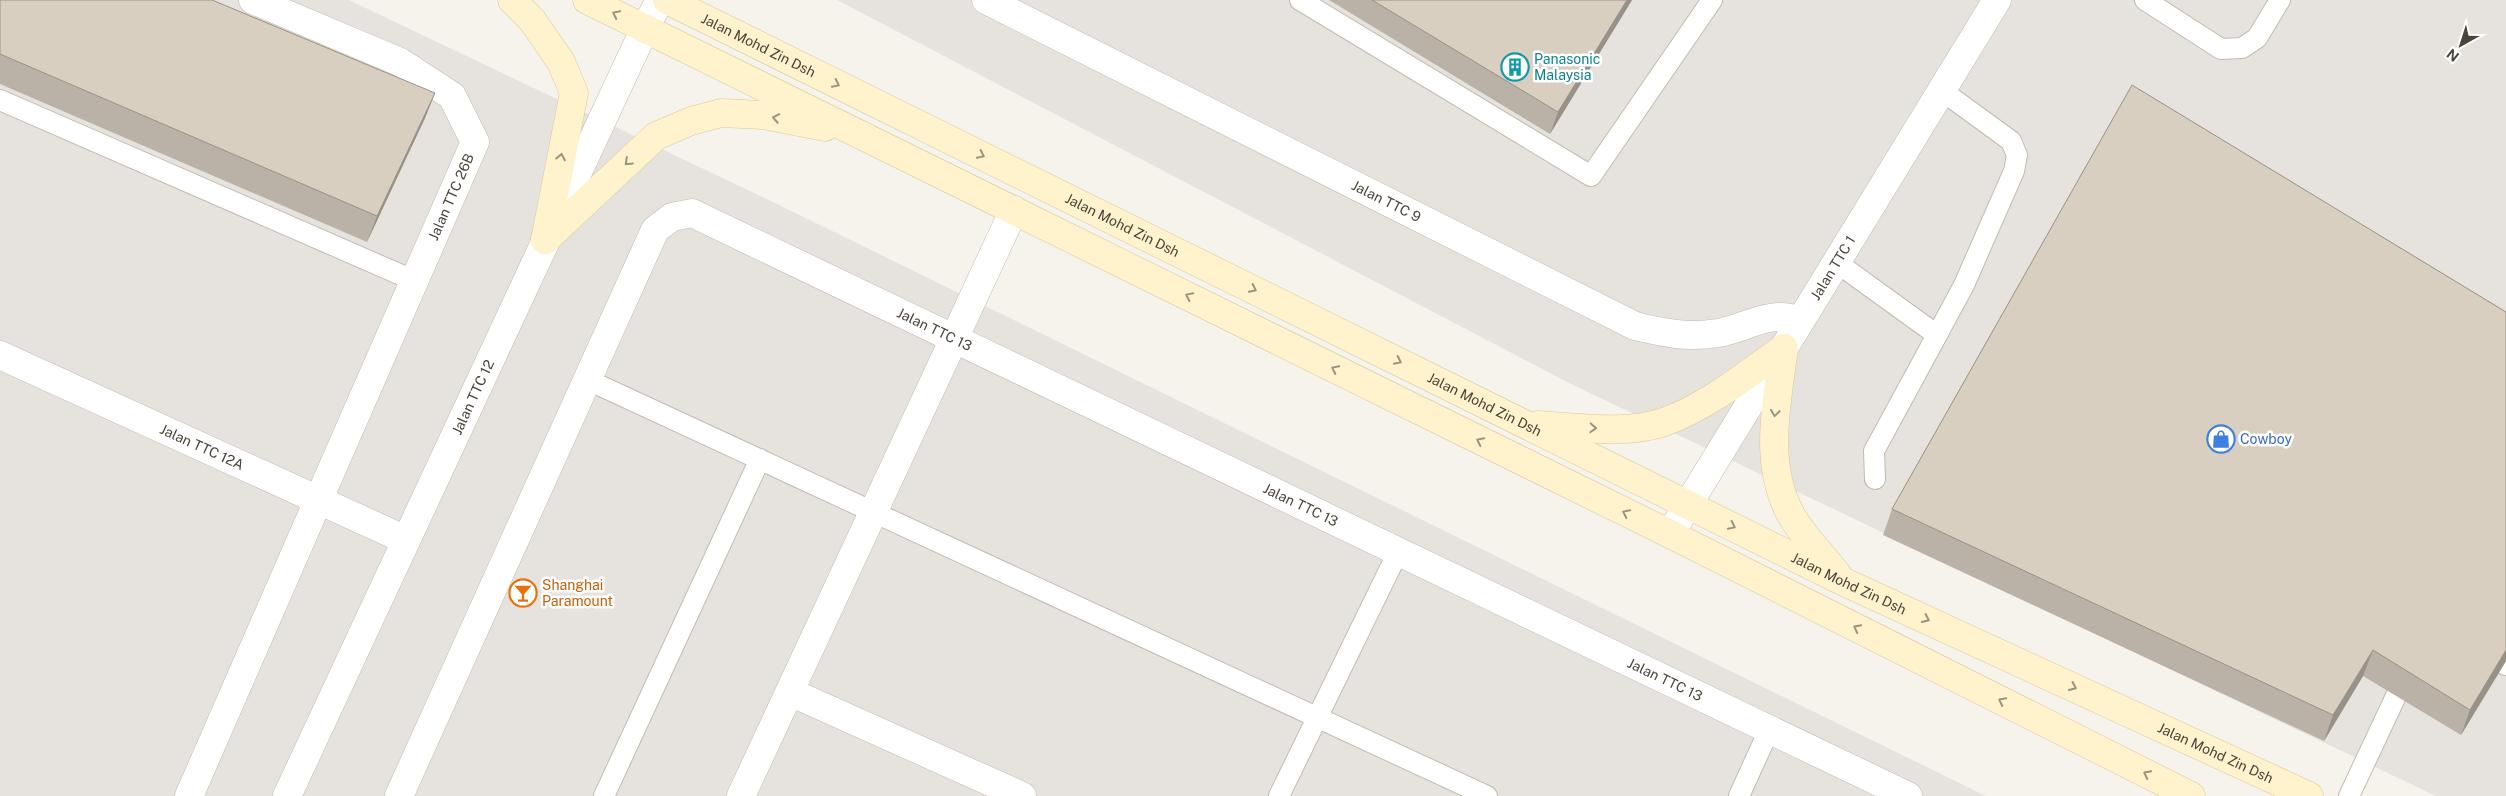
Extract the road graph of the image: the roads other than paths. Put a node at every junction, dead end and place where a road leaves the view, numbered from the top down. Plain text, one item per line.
1 (253, 0) edge
2 (512, 0) edge
3 (587, 0) edge
4 (660, 0) edge
5 (666, 0) edge
6 (986, 0) edge
7 (1300, 0) edge
8 (1712, 0) edge
9 (1996, 0) edge
10 (2145, 0) edge
11 (2280, 0) edge
12 (645, 28) junction
13 (1942, 90) junction
14 (0, 100) edge
15 (858, 133) junction
16 (1014, 210) junction
17 (546, 240) junction
18 (1836, 262) junction
19 (414, 281) junction
20 (1800, 321) junction
21 (1936, 335) junction
22 (954, 339) junction
23 (1784, 348) junction
24 (0, 355) edge
25 (588, 380) junction
26 (1527, 425) junction
27 (760, 459) junction
28 (1875, 479) dead end
29 (318, 502) junction
30 (1688, 505) junction
31 (874, 512) junction
32 (1670, 534) junction
33 (406, 540) junction
34 (1398, 552) junction
35 (1842, 581) junction
36 (790, 692) junction
37 (2396, 696) dead end
38 (1317, 718) junction
39 (1769, 730) junction
40 (189, 796) edge
41 (287, 796) edge
42 (399, 796) edge
43 (604, 796) edge
44 (741, 796) edge
45 (1022, 796) edge
46 (1280, 796) edge
47 (1487, 796) edge
48 (1739, 796) edge
49 (1908, 796) edge
50 (2191, 796) edge
51 (2308, 796) edge
52 (2349, 796) edge

1 - 19 street, Jalan TTC 26B
17 -> 2 main road
12 -> 3 main road
4 - 12 street, Jalan TTC 12
5 -> 26 main road, Jalan Mohd Zin Dsh
6 - 20 street, Jalan TTC 9
7 - 8 lane
9 - 13 street, Jalan TTC 1
10 - 11 lane
12 - 15 main road
12 - 17 street, Jalan TTC 12
13 - 18 street, Jalan TTC 1
13 - 21 lane
14 - 19 lane
15 - 16 main road
15 -> 17 main road
16 - 22 street
32 -> 16 main road
17 - 33 street, Jalan TTC 12
18 - 20 street, Jalan TTC 1
18 - 21 lane
19 - 29 street, Jalan TTC 26B
20 - 23 street, Jalan TTC 1
21 - 28 lane
22 - 25 street, Jalan TTC 13
22 - 31 street
22 - 34 street, Jalan TTC 13
26 -> 23 main road
23 - 30 street, Jalan TTC 1
23 -> 35 main road
24 - 29 street, Jalan TTC 12A
25 - 27 lane
25 - 42 street
26 - 30 main road, Jalan Mohd Zin Dsh
27 - 31 lane
27 - 43 lane
29 - 33 street, Jalan TTC 12A
29 - 40 street, Jalan TTC 26B
30 - 32 street, Jalan TTC 1
30 -> 35 main road, Jalan Mohd Zin Dsh
31 - 36 street
31 - 38 lane
50 -> 32 main road
33 - 41 street, Jalan TTC 12
34 - 38 lane
34 - 39 street, Jalan TTC 13
35 -> 51 main road, Jalan Mohd Zin Dsh
36 - 44 street
36 - 45 street
37 - 52 lane
38 - 46 lane
38 - 47 lane
39 - 48 lane
39 - 49 street, Jalan TTC 13

